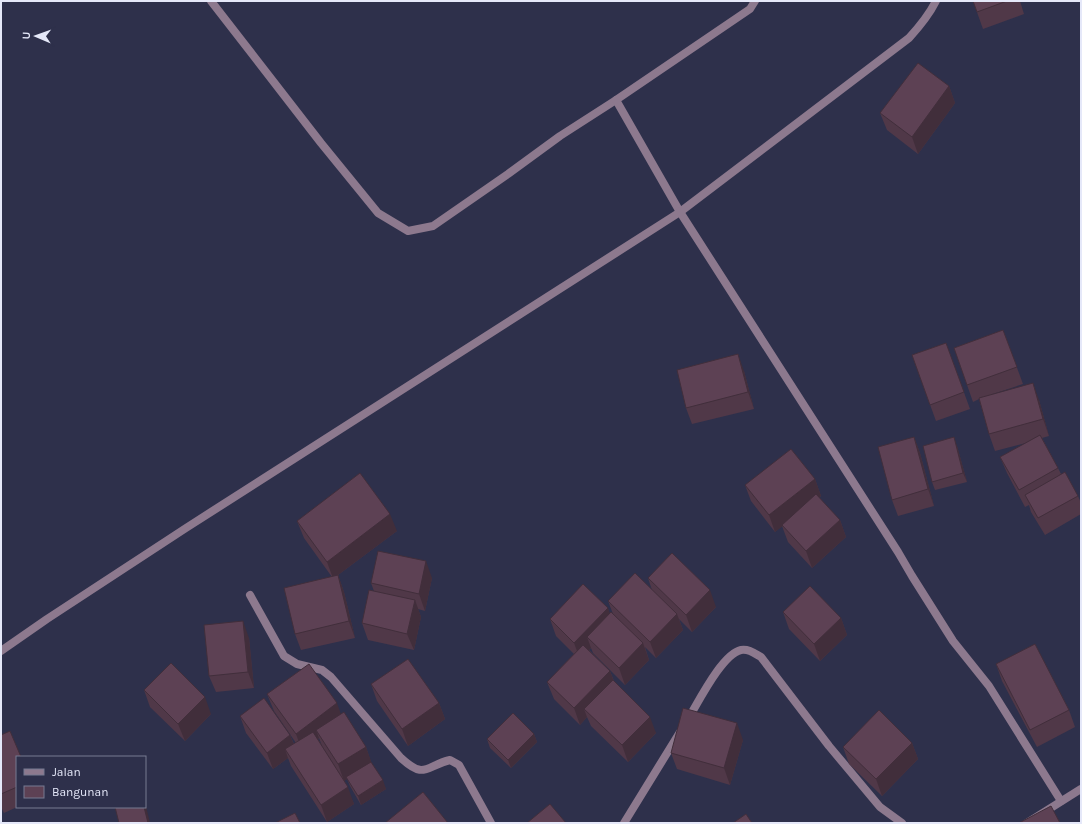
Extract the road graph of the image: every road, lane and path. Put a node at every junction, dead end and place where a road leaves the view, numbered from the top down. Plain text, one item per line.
1 (211, 1) edge
2 (755, 1) edge
3 (936, 1) edge
4 (616, 100) junction
5 (680, 212) junction
6 (250, 595) dead end
7 (1, 651) edge
8 (1081, 788) edge
9 (1061, 801) junction
10 (492, 823) edge
11 (624, 823) edge
12 (902, 823) edge
13 (1027, 823) edge

1 - 4 street
2 - 4 street
3 - 5 street
4 - 5 street
5 - 7 street
5 - 9 street
6 - 10 street
8 - 9 street
9 - 13 street
11 - 12 street

